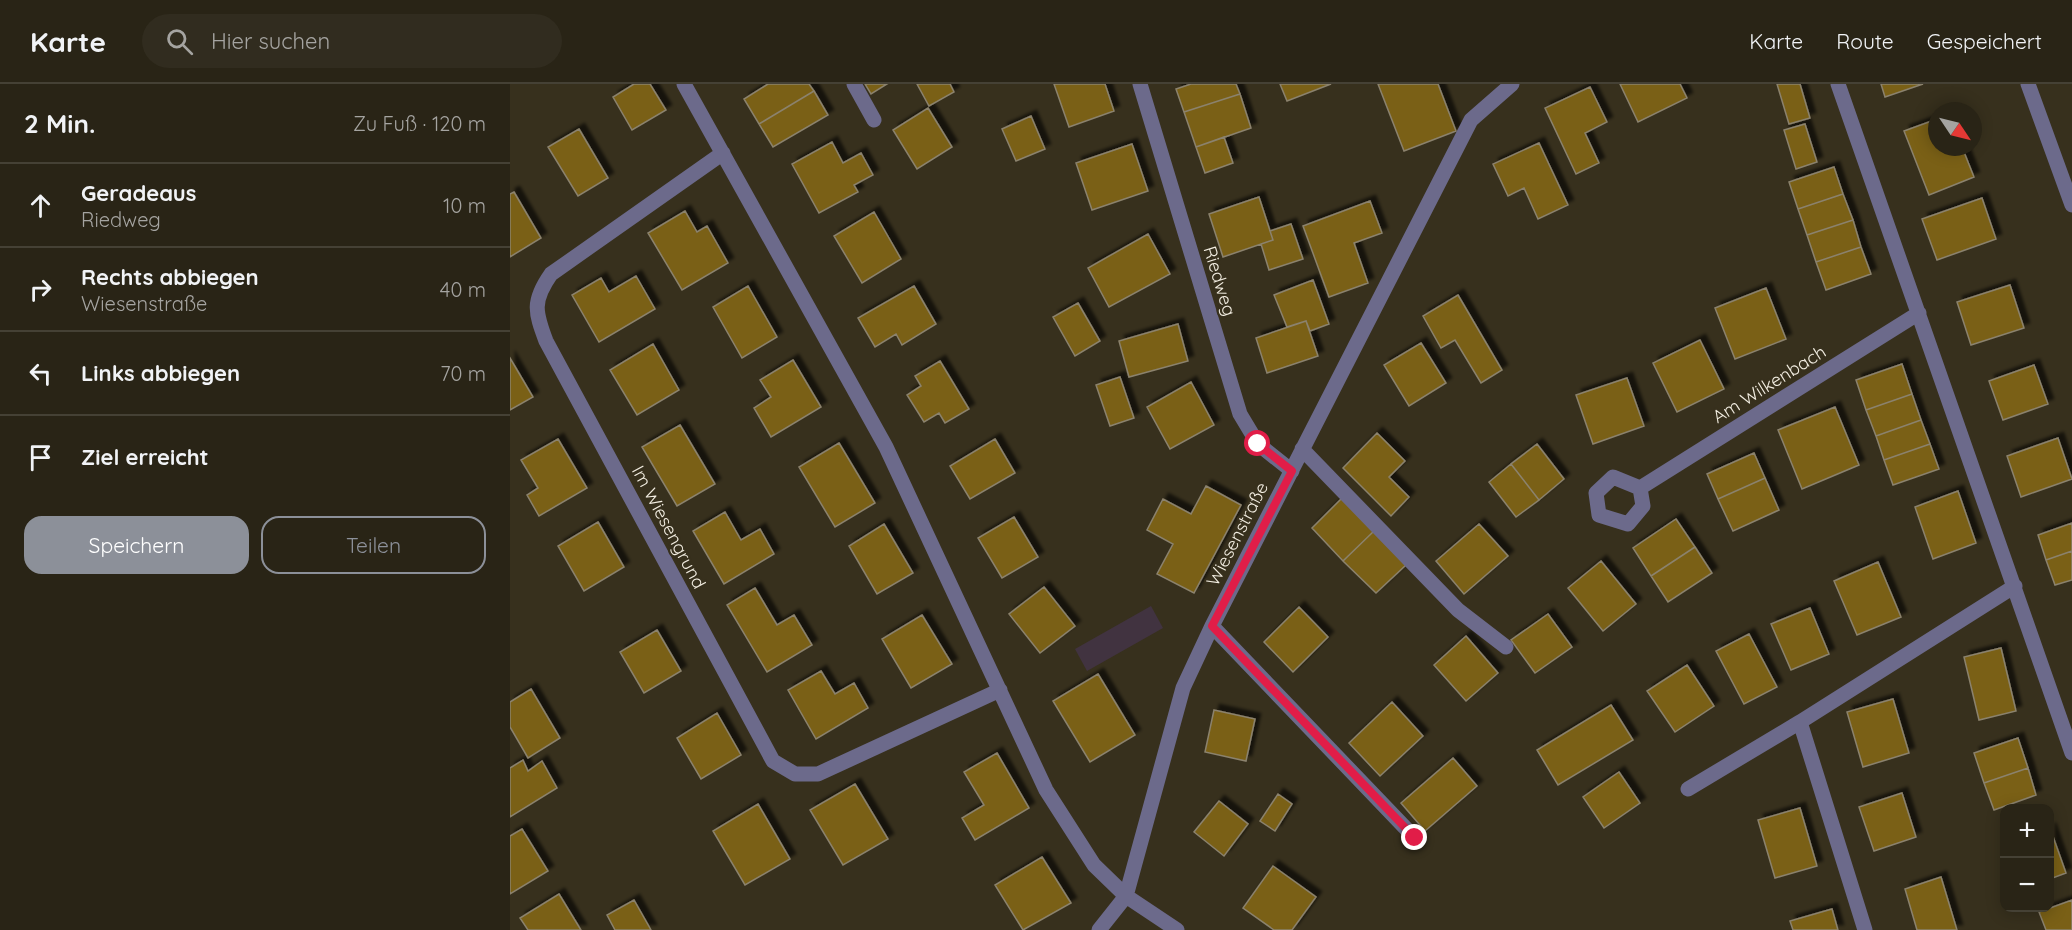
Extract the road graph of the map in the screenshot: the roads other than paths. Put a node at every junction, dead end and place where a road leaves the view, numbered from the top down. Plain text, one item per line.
1 (684, 84) edge
2 (854, 84) edge
3 (1140, 84) edge
4 (1512, 84) edge
5 (1838, 84) edge
6 (2028, 84) edge
7 (874, 120) dead end
8 (723, 153) junction
9 (2072, 205) edge
10 (1918, 313) junction
11 (1302, 449) junction
12 (1292, 471) junction
13 (1640, 488) dead end
14 (2015, 586) junction
15 (1212, 626) junction
16 (1506, 647) dead end
17 (1000, 690) junction
18 (1800, 722) junction
19 (2072, 753) edge
20 (1688, 789) dead end
21 (1415, 838) dead end
22 (1126, 896) junction
23 (1099, 930) edge
24 (1177, 930) edge
25 (1865, 930) edge

1 - 8 street
2 - 7 street
3 - 12 street, Riedweg
4 - 11 street, Wiesenstraße
5 - 10 street
6 - 9 street
8 - 17 street
8 - 17 street, Im Wiesengrund
10 - 13 street, Am Wilkenbach
10 - 14 street
11 - 12 street, Wiesenstraße
11 - 16 street
12 - 15 street, Wiesenstraße
14 - 18 street
14 - 19 street
15 - 21 street
15 - 22 street, Wiesenstraße
17 - 22 street
18 - 20 street
18 - 25 street
22 - 23 street, Wiesenstraße
22 - 24 street

